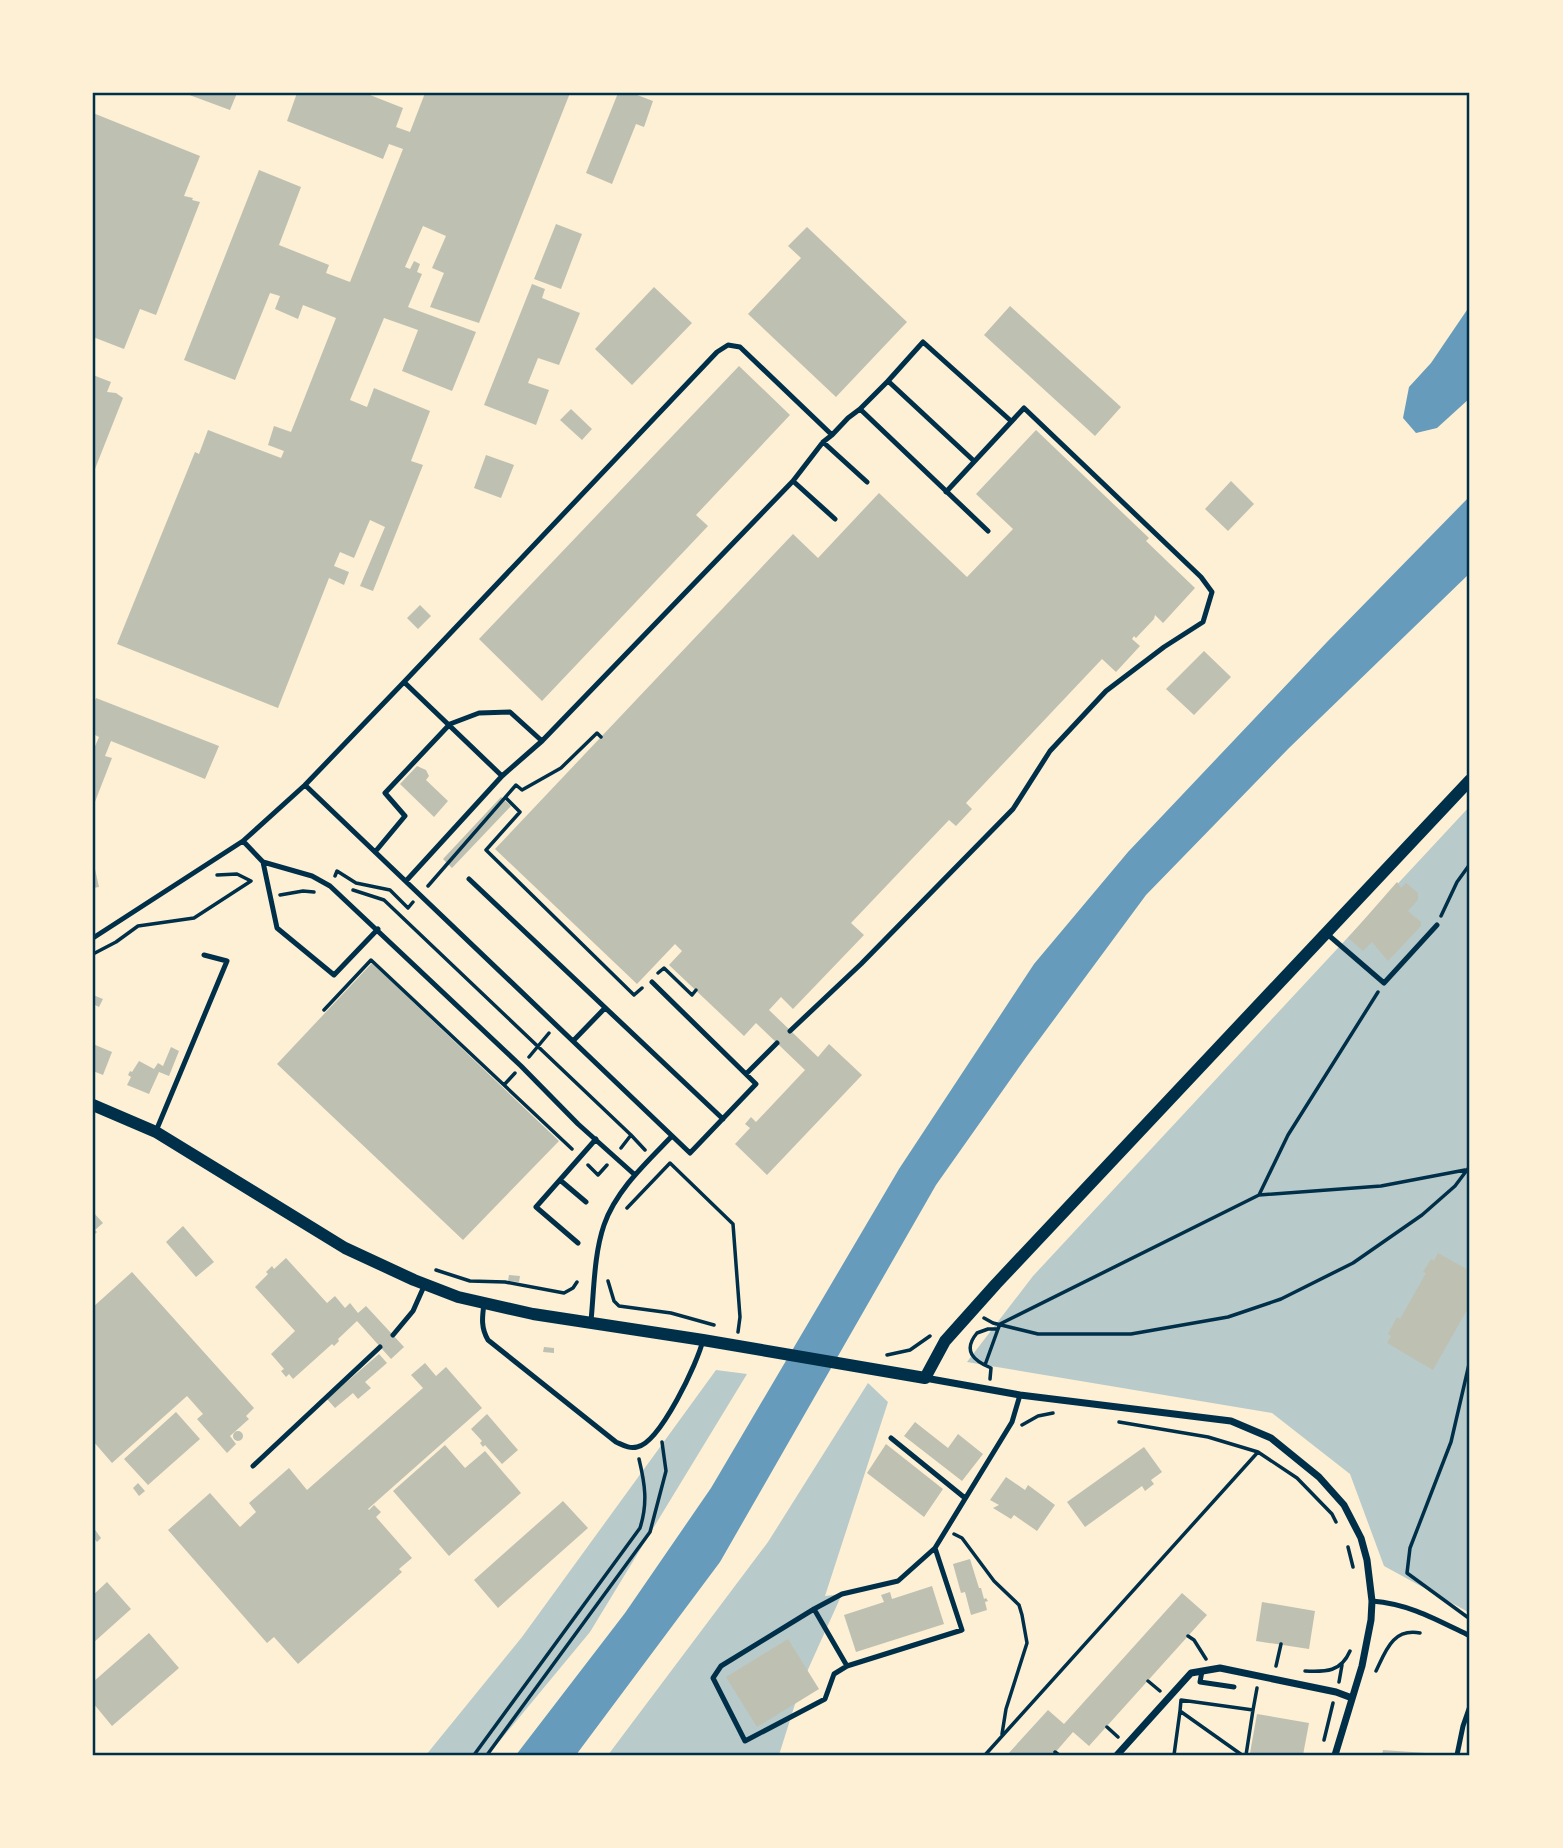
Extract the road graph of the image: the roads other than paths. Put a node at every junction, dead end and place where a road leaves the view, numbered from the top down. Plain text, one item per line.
1 (888, 381) junction
2 (860, 409) junction
3 (1011, 421) junction
4 (832, 435) junction
5 (823, 442) junction
6 (974, 461) junction
7 (793, 481) junction
8 (867, 482) dead end
9 (946, 492) junction
10 (835, 519) dead end
11 (988, 531) dead end
12 (404, 682) junction
13 (450, 724) junction
14 (542, 741) junction
15 (502, 776) junction
16 (1470, 780) edge
17 (305, 785) junction
18 (243, 841) junction
19 (375, 852) junction
20 (263, 862) junction
21 (469, 879) dead end
22 (407, 881) junction
23 (1437, 925) road end
24 (378, 929) junction
25 (1326, 933) junction
26 (93, 939) edge
27 (204, 956) dead end
28 (652, 982) dead end
29 (605, 1008) junction
30 (790, 1031) dead end
31 (573, 1040) junction
32 (777, 1043) dead end
33 (746, 1074) junction
34 (93, 1105) edge
35 (723, 1119) junction
36 (156, 1132) junction
37 (672, 1136) junction
38 (596, 1139) junction
39 (635, 1175) junction
40 (559, 1180) junction
41 (586, 1202) dead end
42 (578, 1243) dead end
43 (425, 1284) junction
44 (484, 1304) junction
45 (591, 1322) junction
46 (393, 1335) dead end
47 (703, 1340) junction
48 (380, 1347) dead end
49 (925, 1378) junction
50 (1020, 1395) junction
51 (891, 1438) dead end
52 (253, 1466) dead end
53 (965, 1498) junction
54 (935, 1548) junction
55 (1372, 1601) junction
56 (814, 1609) junction
57 (1470, 1636) edge
58 (846, 1666) junction
59 (1202, 1671) junction
60 (1234, 1687) dead end
61 (1352, 1698) junction
62 (1470, 1706) edge
63 (1116, 1755) edge
64 (1335, 1755) edge
65 (1457, 1755) edge

1 - 2 lane
1 - 3 lane
1 - 6 lane
2 - 4 lane
2 - 9 lane
3 - 6 lane
3 - 30 lane
4 - 5 lane
4 - 12 lane
5 - 7 lane
5 - 8 lane
6 - 9 lane
7 - 10 lane
7 - 14 lane
9 - 11 lane
12 - 13 lane
12 - 17 lane
13 - 14 lane
13 - 15 lane
13 - 19 lane
14 - 15 lane
15 - 22 lane
16 - 25 street
17 - 18 lane
17 - 19 lane
18 - 20 lane
18 - 26 lane
19 - 22 lane
20 - 24 lane
20 - 24 lane
21 - 29 lane
22 - 31 lane
23 - 25 lane
24 - 38 lane
25 - 49 street
27 - 36 lane
28 - 33 lane
29 - 31 lane
29 - 35 lane
31 - 37 lane
32 - 33 lane
33 - 35 lane
34 - 36 street
35 - 37 lane
36 - 43 street
37 - 39 lane
38 - 39 lane
38 - 40 lane
39 - 45 lane
40 - 41 lane
40 - 42 lane
43 - 44 street
43 - 46 lane
44 - 45 street
44 - 47 lane
45 - 47 street
47 - 49 street
48 - 52 lane
49 - 50 street
50 - 53 lane
50 - 55 street
51 - 53 lane
53 - 54 lane
54 - 56 lane
54 - 58 lane
55 - 57 lane
55 - 61 street
56 - 58 lane
56 - 58 lane
59 - 60 lane
59 - 61 street
59 - 63 street
61 - 64 street
62 - 65 lane

